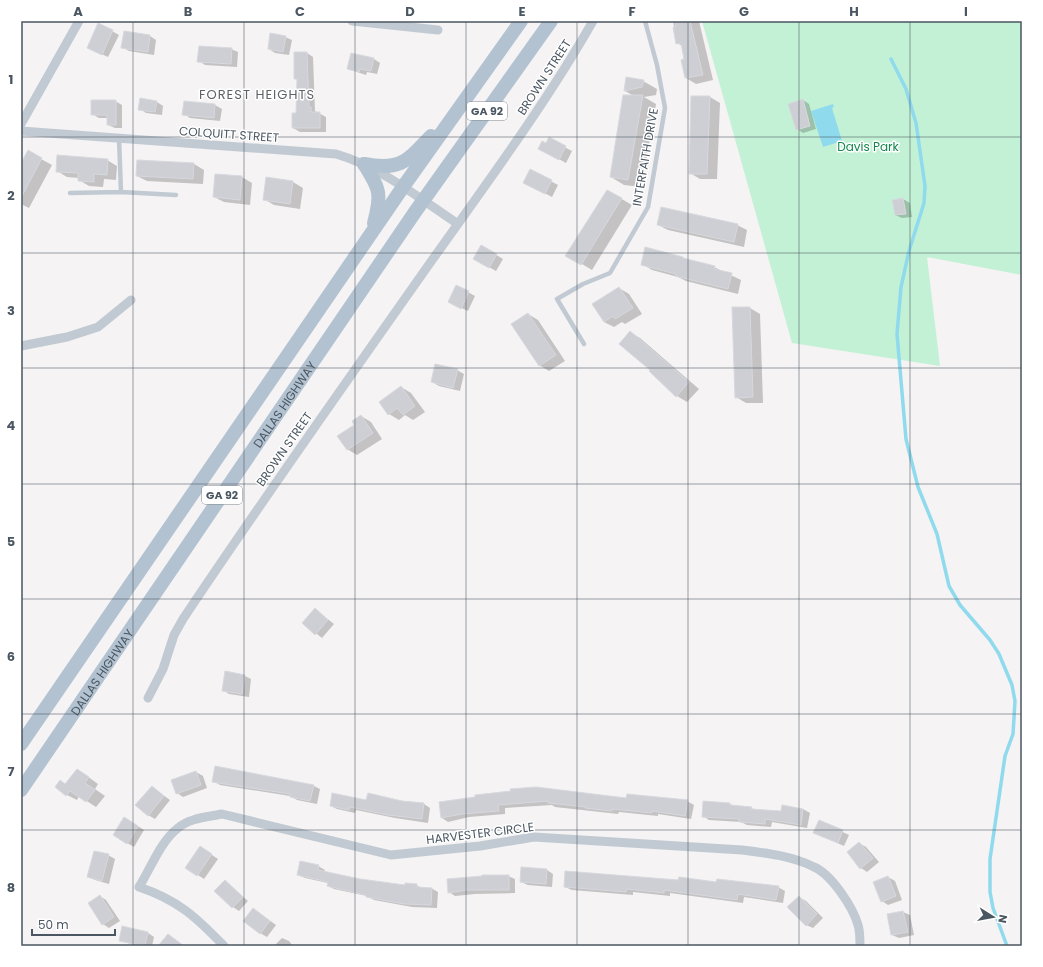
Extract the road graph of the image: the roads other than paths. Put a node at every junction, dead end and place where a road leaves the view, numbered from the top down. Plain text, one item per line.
1 (78, 21) edge
2 (352, 21) edge
3 (521, 21) edge
4 (551, 21) edge
5 (593, 21) edge
6 (645, 21) edge
7 (438, 30) dead end
8 (460, 107) junction
9 (21, 124) edge
10 (21, 132) edge
11 (119, 138) junction
12 (364, 164) junction
13 (403, 187) junction
14 (121, 192) junction
15 (70, 193) dead end
16 (176, 195) dead end
17 (422, 201) junction
18 (458, 224) junction
19 (370, 236) junction
20 (131, 300) dead end
21 (584, 344) dead end
22 (21, 346) edge
23 (148, 698) dead end
24 (21, 744) edge
25 (21, 790) edge
26 (224, 946) edge
27 (860, 946) edge

1 - 9 street
2 - 7 street
3 - 8 main road, DALLAS HIGHWAY / GA 92
4 - 17 main road, DALLAS HIGHWAY / GA 92
5 - 18 street, BROWN STREET
6 - 21 lane, INTERFAITH DRIVE
8 - 12 main road
8 - 13 main road, DALLAS HIGHWAY / GA 92
10 - 11 street, COLQUITT STREET
11 - 12 street, COLQUITT STREET
11 - 14 lane
12 - 13 street, COLQUITT STREET
12 - 19 main road
13 - 17 street, COLQUITT STREET
13 - 19 main road, DALLAS HIGHWAY / GA 92
14 - 15 lane
14 - 16 lane
17 - 18 street
17 - 25 main road, DALLAS HIGHWAY / GA 92
18 - 23 street, BROWN STREET
19 - 24 main road, DALLAS HIGHWAY / GA 92
20 - 22 street
26 - 27 street, HARVESTER CIRCLE

